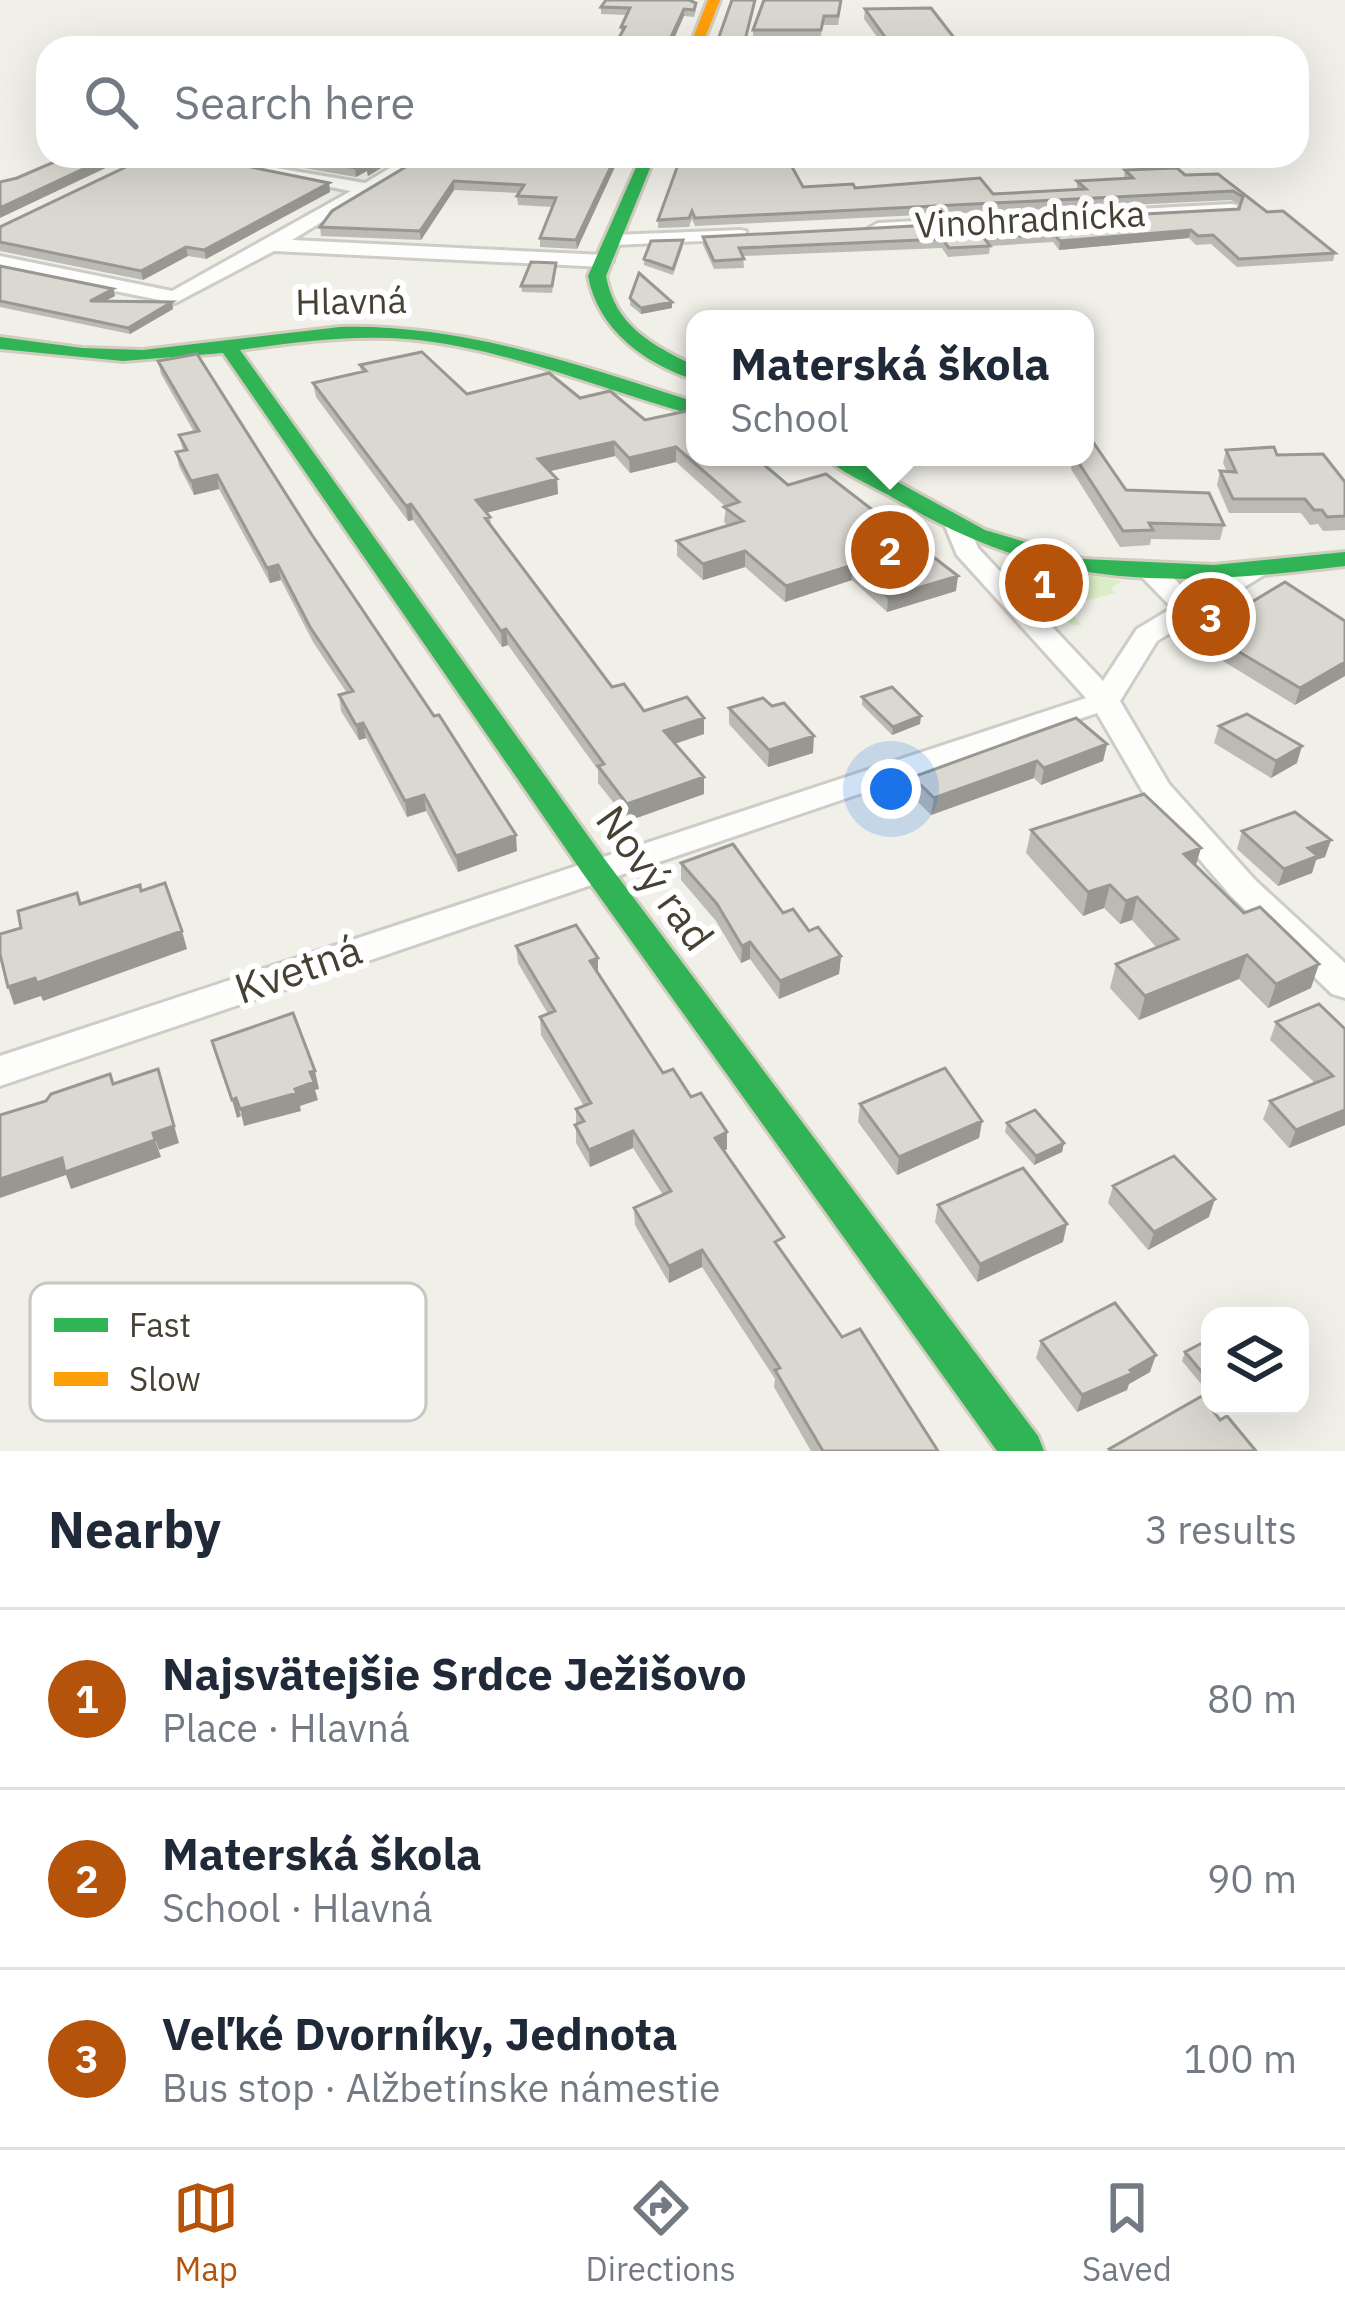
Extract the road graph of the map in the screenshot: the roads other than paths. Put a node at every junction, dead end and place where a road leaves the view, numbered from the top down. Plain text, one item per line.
1 (714, 0) edge
2 (700, 36) edge
3 (248, 168) edge
4 (401, 168) edge
5 (643, 168) edge
6 (366, 188) junction
7 (1231, 209) edge
8 (863, 229) edge
9 (768, 234) edge
10 (271, 245) junction
11 (609, 250) junction
12 (0, 262) edge
13 (0, 343) edge
14 (228, 346) junction
15 (686, 369) edge
16 (686, 406) edge
17 (852, 466) edge
18 (958, 526) junction
19 (1345, 559) edge
20 (1255, 569) junction
21 (1151, 571) junction
22 (1188, 608) junction
23 (1105, 700) junction
24 (595, 868) junction
25 (1345, 984) edge
26 (0, 1071) edge
27 (1023, 1451) edge

1 - 2 street
3 - 6 street
4 - 6 street
5 - 11 street
6 - 10 street
7 - 8 street, Vinohradnícka
9 - 11 street
10 - 11 street
10 - 12 street
11 - 15 street
13 - 14 street, Hlavná
14 - 16 street, Hlavná
14 - 24 street, Nový rad
17 - 18 street
18 - 21 street
18 - 23 street
19 - 20 street
20 - 21 street
20 - 22 street
21 - 22 street
22 - 23 street
23 - 24 street, Kvetná
23 - 25 street
24 - 26 street, Kvetná
24 - 27 street, Nový rad

